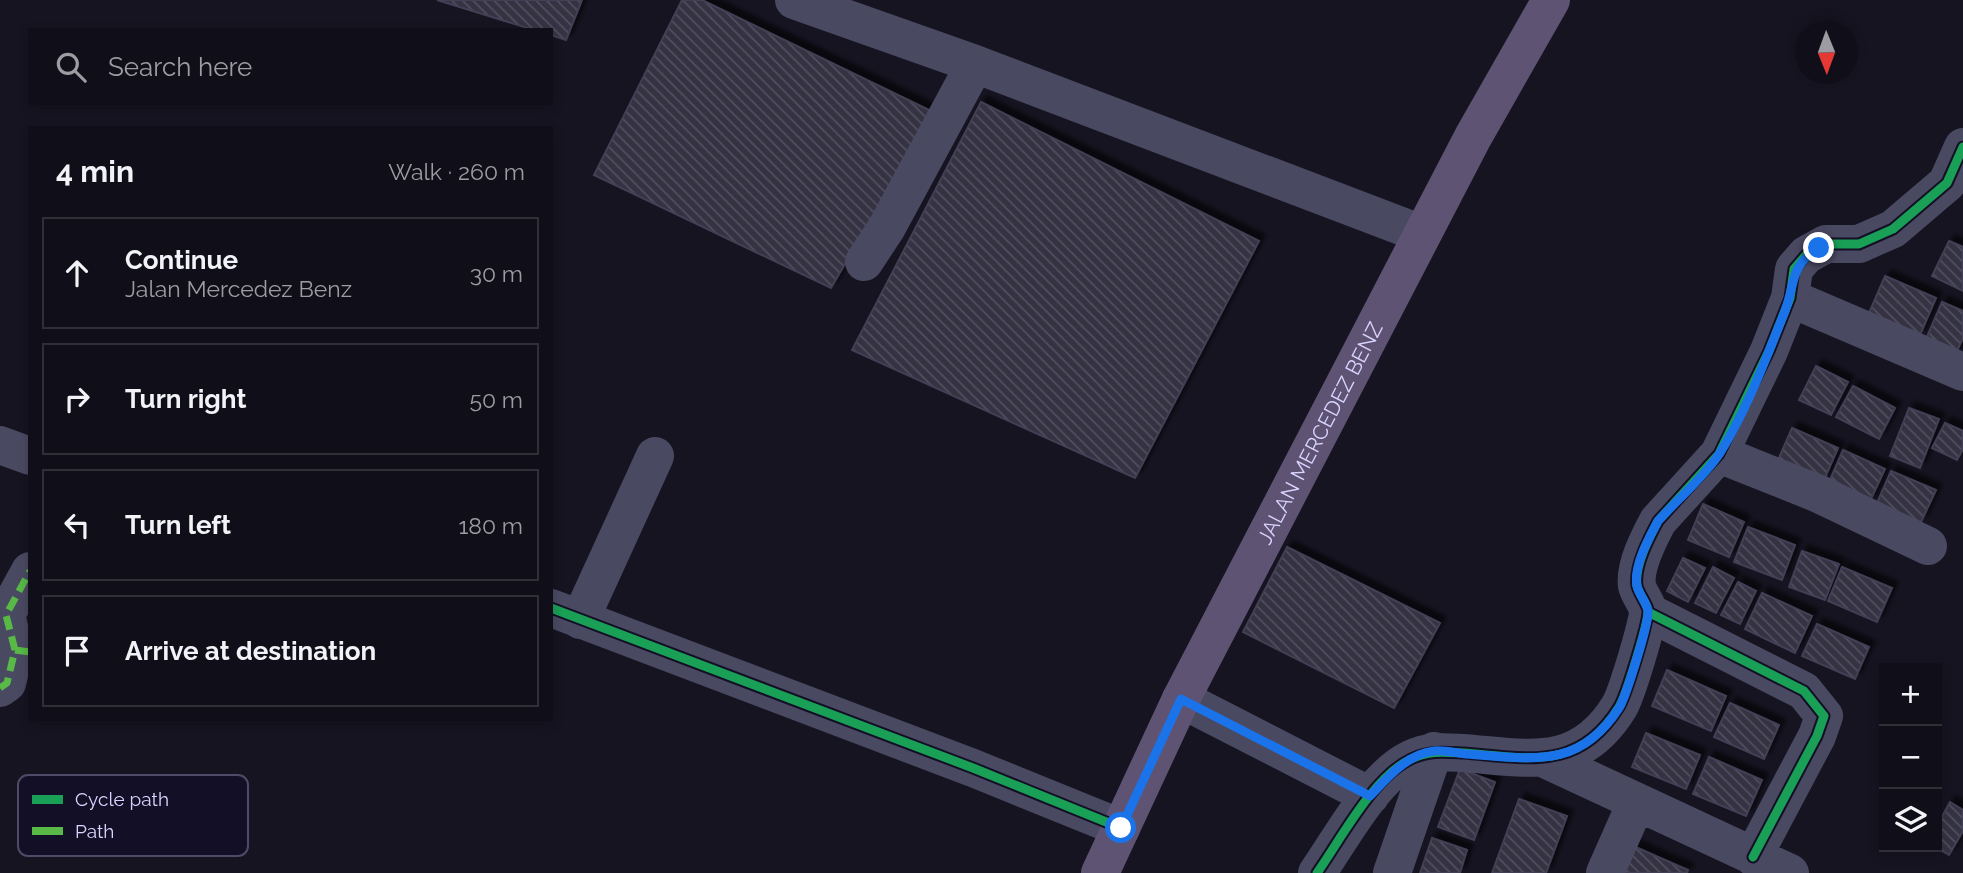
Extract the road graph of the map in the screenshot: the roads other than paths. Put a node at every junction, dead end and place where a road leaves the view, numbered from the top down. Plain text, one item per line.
1 (794, 0) edge
2 (1551, 0) edge
3 (975, 64) junction
4 (1963, 147) edge
5 (1955, 186) edge
6 (1422, 234) junction
7 (864, 262) dead end
8 (1790, 298) junction
9 (1963, 372) edge
10 (0, 445) edge
11 (1719, 454) junction
12 (28, 455) edge
13 (655, 456) dead end
14 (1928, 546) dead end
15 (28, 575) edge
16 (1648, 612) junction
17 (566, 614) edge
18 (22, 651) edge
19 (0, 688) edge
20 (1181, 699) junction
21 (1434, 751) junction
22 (1545, 759) junction
23 (1370, 796) junction
24 (1636, 803) junction
25 (1121, 828) junction
26 (1753, 857) junction
27 (1100, 873) edge
28 (1317, 873) edge
29 (1392, 873) edge
30 (1605, 873) edge
31 (1790, 873) edge

1 - 3 street
2 - 6 main road, JALAN MERCEDEZ BENZ
3 - 6 street
3 - 7 street
4 - 5 street
5 - 8 street
6 - 20 main road, JALAN MERCEDEZ BENZ
8 - 9 street
8 - 11 street
10 - 12 street
11 - 14 street
11 - 16 street
13 - 17 street
15 - 18 street
16 - 22 street
16 - 26 street
17 - 25 street
18 - 19 street
20 - 23 street
20 - 25 main road, JALAN MERCEDEZ BENZ
21 - 22 street
21 - 23 street
21 - 29 street
22 - 24 street
23 - 28 street
24 - 26 street
24 - 30 street
25 - 27 main road, JALAN MERCEDEZ BENZ
26 - 31 street

